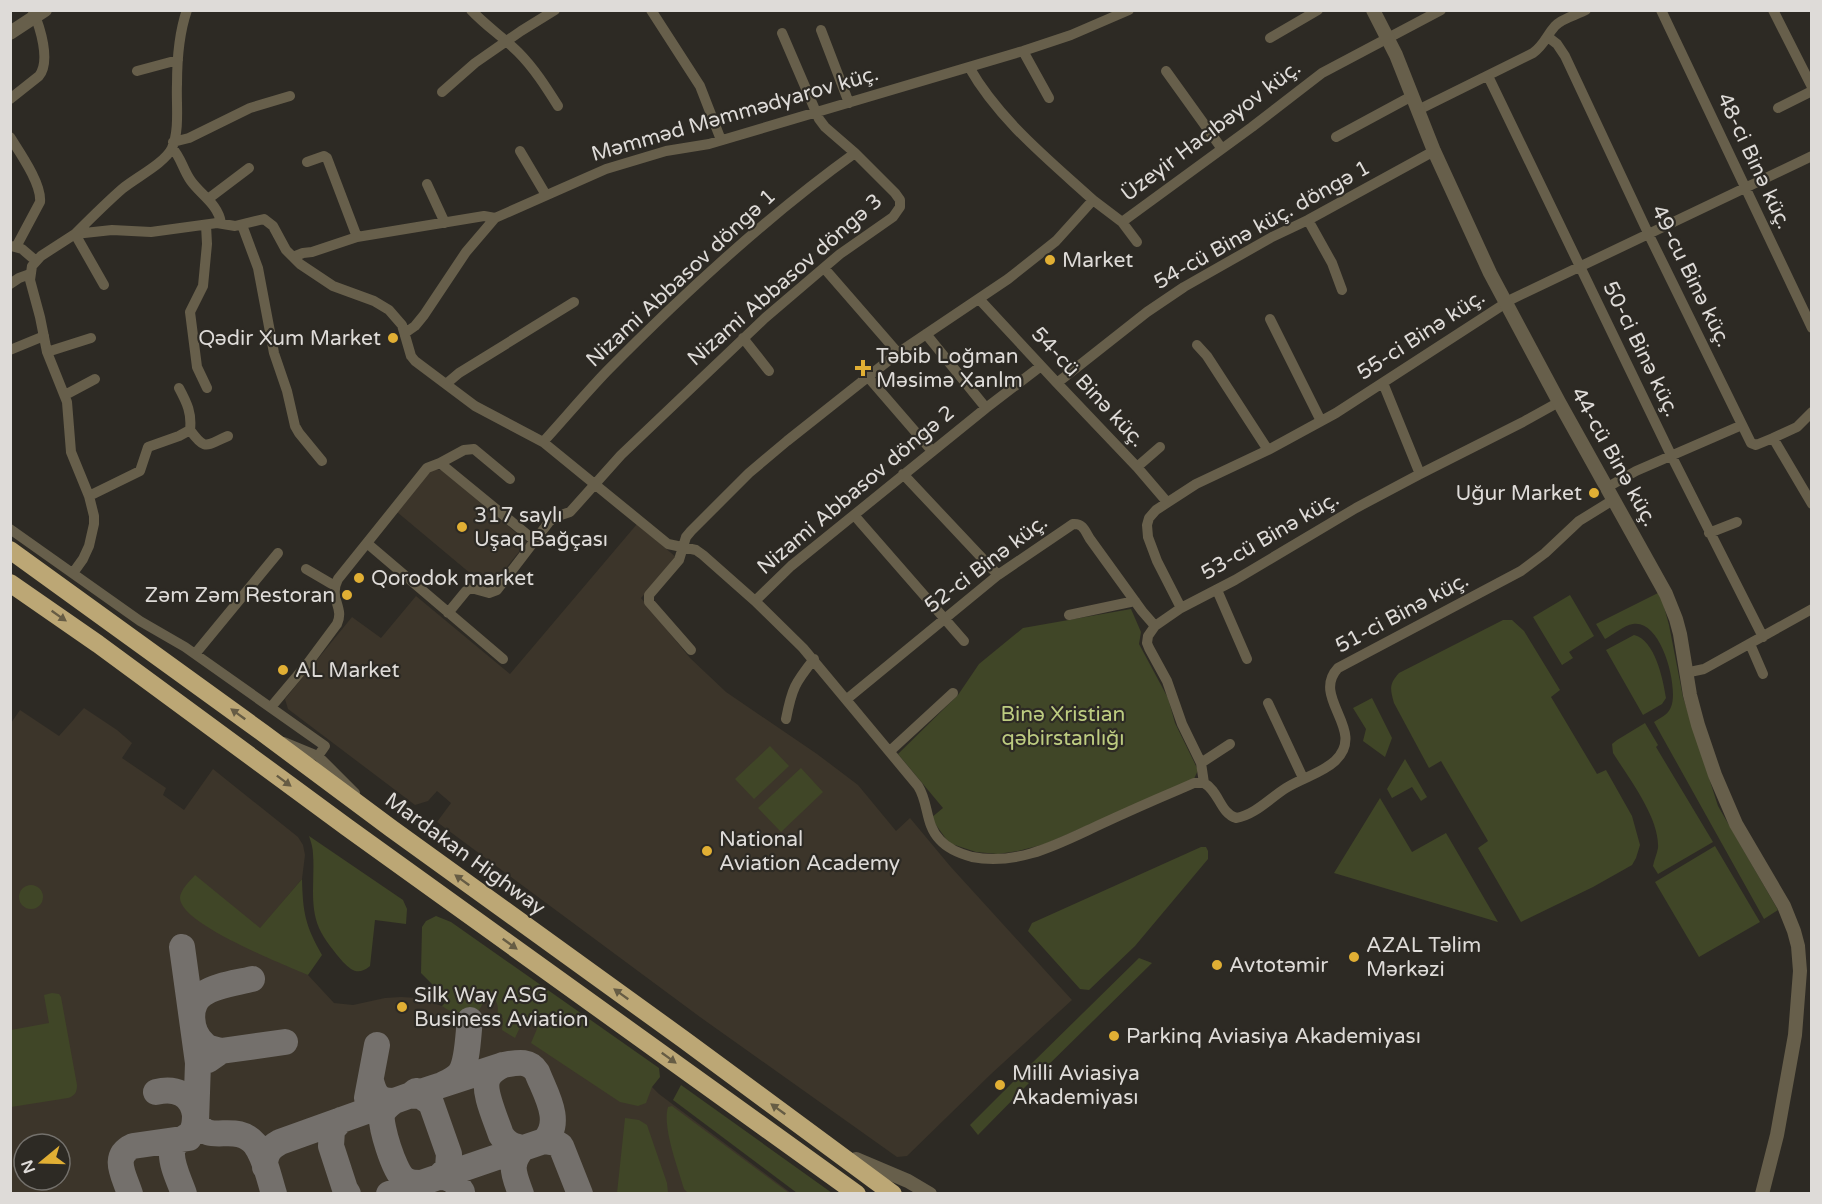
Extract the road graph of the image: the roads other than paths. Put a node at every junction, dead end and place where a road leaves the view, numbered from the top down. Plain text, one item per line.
1 (187, 10) edge
2 (471, 10) edge
3 (555, 10) edge
4 (651, 10) edge
5 (1129, 10) edge
6 (1318, 10) edge
7 (1373, 10) edge
8 (1441, 10) edge
9 (1586, 10) edge
10 (1661, 10) edge
11 (1773, 10) edge
12 (38, 12) edge
13 (820, 30) dead end
14 (10, 33) edge
15 (782, 33) dead end
16 (1270, 38) dead end
17 (1388, 38) junction
18 (1548, 38) junction
19 (507, 42) junction
20 (1023, 51) junction
21 (178, 60) junction
22 (969, 67) junction
23 (1166, 70) dead end
24 (137, 71) dead end
25 (1488, 76) junction
26 (1812, 89) edge
27 (442, 92) dead end
28 (290, 96) dead end
29 (1412, 96) junction
30 (1049, 98) dead end
31 (10, 99) edge
32 (849, 103) junction
33 (558, 106) dead end
34 (1778, 108) dead end
35 (1418, 110) junction
36 (816, 113) junction
37 (10, 137) edge
38 (1336, 137) dead end
39 (721, 140) junction
40 (172, 145) junction
41 (1222, 149) junction
42 (520, 151) dead end
43 (1434, 151) junction
44 (855, 153) junction
45 (1812, 156) edge
46 (307, 162) dead end
47 (249, 168) dead end
48 (427, 184) dead end
49 (1745, 188) junction
50 (546, 195) junction
51 (208, 199) junction
52 (1094, 200) junction
53 (495, 218) junction
54 (1308, 220) junction
55 (1122, 222) junction
56 (221, 223) junction
57 (445, 223) junction
58 (206, 225) junction
59 (242, 225) junction
60 (1648, 233) junction
61 (75, 234) junction
62 (357, 237) junction
63 (1137, 242) dead end
64 (13, 246) edge
65 (292, 257) junction
66 (36, 261) junction
67 (1580, 266) junction
68 (824, 268) junction
69 (30, 274) junction
70 (10, 284) edge
71 (104, 285) dead end
72 (1342, 290) dead end
73 (980, 300) junction
74 (574, 302) dead end
75 (1505, 303) junction
76 (1270, 319) dead end
77 (1812, 328) edge
78 (405, 333) junction
79 (927, 334) junction
80 (44, 336) junction
81 (91, 338) dead end
82 (743, 338) junction
83 (1197, 345) dead end
84 (10, 351) edge
85 (47, 352) junction
86 (898, 353) junction
87 (1041, 366) junction
88 (770, 371) dead end
89 (868, 377) junction
90 (95, 379) dead end
91 (1057, 383) junction
92 (1383, 383) junction
93 (446, 384) junction
94 (179, 388) dead end
95 (207, 388) dead end
96 (65, 395) junction
97 (1559, 402) junction
98 (986, 408) junction
99 (1811, 412) edge
100 (1321, 421) junction
101 (1742, 425) junction
102 (190, 430) junction
103 (228, 436) dead end
104 (1773, 438) junction
105 (543, 442) junction
106 (1160, 447) dead end
107 (1268, 450) junction
108 (932, 451) junction
109 (1671, 455) junction
110 (322, 461) dead end
111 (440, 463) junction
112 (1137, 467) junction
113 (903, 474) junction
114 (1420, 474) junction
115 (510, 479) dead end
116 (595, 484) junction
117 (1609, 494) junction
118 (89, 496) junction
119 (1167, 502) junction
120 (1812, 504) edge
121 (854, 516) junction
122 (1737, 522) dead end
123 (10, 530) edge
124 (1709, 533) junction
125 (535, 542) junction
126 (368, 544) junction
127 (683, 548) junction
128 (10, 550) edge
129 (278, 553) dead end
130 (306, 569) dead end
131 (73, 573) junction
132 (998, 575) junction
133 (10, 583) edge
134 (335, 586) junction
135 (1217, 590) junction
136 (755, 601) junction
137 (1135, 601) junction
138 (1181, 608) junction
139 (1812, 609) edge
140 (448, 613) junction
141 (1069, 615) dead end
142 (946, 619) junction
143 (1155, 626) junction
144 (1763, 637) junction
145 (964, 641) dead end
146 (1750, 644) junction
147 (692, 650) dead end
148 (195, 654) junction
149 (503, 658) dead end
150 (1247, 658) dead end
151 (814, 659) junction
152 (1685, 673) junction
153 (1763, 674) dead end
154 (953, 693) dead end
155 (847, 699) junction
156 (1268, 703) dead end
157 (271, 707) junction
158 (786, 719) dead end
159 (263, 733) junction
160 (1230, 744) dead end
161 (890, 751) junction
162 (318, 756) junction
163 (1201, 763) junction
164 (1303, 778) junction
165 (1204, 783) junction
166 (392, 829) junction
167 (803, 1127) junction
168 (857, 1194) edge
169 (893, 1194) edge
170 (930, 1194) edge
171 (1762, 1194) edge

1 - 21 street
2 - 19 street
3 - 19 street
4 - 39 street
5 - 20 street, Məmməd Məmmədyarov küç.
6 - 16 street
7 - 17 street, 44-cü Binə küç.
8 - 17 street, Üzeyir Hacıbəyov küç.
9 - 18 street
10 - 49 street, 48-ci Binə küç.
11 - 26 street
12 - 14 street
12 - 31 street
13 - 32 street
15 - 36 street, Nizami Abbasov döngə 3
17 - 29 street, 44-cü Binə küç.
17 - 41 street, Üzeyir Hacıbəyov küç.
18 - 25 street
18 - 60 street, 49-cu Binə küç.
19 - 27 street
19 - 33 street
20 - 22 street, Məmməd Məmmədyarov küç.
20 - 30 street
21 - 24 street
21 - 40 street
22 - 32 street, Məmməd Məmmədyarov küç.
22 - 52 street
23 - 41 street
25 - 35 street
25 - 67 street, 50-ci Binə küç.
26 - 34 street
28 - 40 street
29 - 35 street, 44-cü Binə küç.
29 - 38 street
32 - 36 street, Məmməd Məmmədyarov küç.
35 - 43 street, 44-cü Binə küç.
36 - 39 street, Məmməd Məmmədyarov küç.
36 - 44 street, Nizami Abbasov döngə 3
37 - 64 street
39 - 50 street, Məmməd Məmmədyarov küç.
40 - 51 street
40 - 61 street
41 - 55 street, Üzeyir Hacıbəyov küç.
42 - 50 street
43 - 54 street, 54-cü Binə küç. döngə 1
43 - 75 street, 44-cü Binə küç.
44 - 68 street, Nizami Abbasov döngə 3
44 - 105 street, Nizami Abbasov döngə 1
45 - 49 street, 55-ci Binə küç.
46 - 62 street
47 - 51 street
48 - 57 street
49 - 60 street, 55-ci Binə küç.
49 - 77 street, 48-ci Binə küç.
50 - 53 street, Məmməd Məmmədyarov küç.
51 - 56 street
52 - 55 street, Üzeyir Hacıbəyov küç.
52 - 73 street, Üzeyir Hacıbəyov küç.
53 - 57 street
53 - 78 street, Məmməd Məmmədyarov küç.
54 - 72 street
54 - 91 street, 54-cü Binə küç. döngə 1
55 - 63 street
56 - 58 street
56 - 59 street
57 - 62 street
58 - 61 street
58 - 95 street
59 - 65 street
59 - 110 street
60 - 67 street, 55-ci Binə küç.
60 - 101 street, 49-cu Binə küç.
61 - 66 street
61 - 71 street
62 - 65 street
64 - 66 street
65 - 78 street
66 - 69 street
67 - 75 street, 55-ci Binə küç.
67 - 109 street, 50-ci Binə küç.
68 - 82 street, Nizami Abbasov döngə 3
68 - 86 street
69 - 70 street
69 - 80 street
73 - 79 street, Üzeyir Hacıbəyov küç.
73 - 87 street, 54-cü Binə küç.
74 - 93 street
75 - 92 street, 55-ci Binə küç.
75 - 97 street, 44-cü Binə küç.
76 - 100 street
78 - 93 street
79 - 86 street, Üzeyir Hacıbəyov küç.
79 - 98 street
80 - 84 street
80 - 85 street
81 - 85 street
82 - 88 street
82 - 116 street, Nizami Abbasov döngə 3
83 - 107 street
85 - 96 street
86 - 89 street, Üzeyir Hacıbəyov küç.
87 - 91 street, 54-cü Binə küç.
87 - 98 street, Nizami Abbasov döngə 2
89 - 108 street
89 - 127 street, Üzeyir Hacıbəyov küç.
90 - 96 street
91 - 112 street, 54-cü Binə küç.
92 - 100 street, 55-ci Binə küç.
92 - 114 street
93 - 105 street
94 - 102 street
96 - 118 street
97 - 114 street, 53-cü Binə küç.
97 - 117 street, 44-cü Binə küç.
98 - 108 street, Nizami Abbasov döngə 2
99 - 104 street
100 - 107 street, 55-ci Binə küç.
101 - 104 street, 49-cu Binə küç.
101 - 109 street
102 - 103 street
102 - 118 street
104 - 120 street
105 - 116 street
106 - 112 street
107 - 119 street, 55-ci Binə küç.
108 - 113 street, Nizami Abbasov döngə 2
109 - 117 street
109 - 124 street, 50-ci Binə küç.
111 - 115 street
111 - 125 street
111 - 126 street
112 - 119 street, 54-cü Binə küç.
113 - 121 street, Nizami Abbasov döngə 2
113 - 132 street
114 - 135 street, 53-cü Binə küç.
116 - 125 street, Nizami Abbasov döngə 3
116 - 127 street
117 - 152 street, 44-cü Binə küç.
117 - 164 street, 51-ci Binə küç.
118 - 131 street
119 - 138 street, 55-ci Binə küç.
121 - 136 street, Nizami Abbasov döngə 2
121 - 142 street
122 - 124 street
123 - 131 street
124 - 144 street, 50-ci Binə küç.
125 - 140 street, Nizami Abbasov döngə 3
126 - 134 street
126 - 140 street
127 - 136 street
127 - 147 street, Üzeyir Hacıbəyov küç.
159 -> 128 highway, Mardakan Highway
129 - 148 street
130 - 134 street
131 - 148 street
132 - 137 street, 52-ci Binə küç.
132 - 142 street, 52-ci Binə küç.
133 -> 168 highway
134 - 157 street
135 - 138 street, 53-cü Binə küç.
135 - 150 street
136 - 151 street
137 - 141 street
137 - 143 street, 52-ci Binə küç.
138 - 143 street, 53-cü Binə küç.
139 - 144 street
140 - 149 street
142 - 145 street
142 - 155 street, 52-ci Binə küç.
143 - 163 street
144 - 146 street
146 - 152 street
146 - 153 street
148 - 157 street
151 - 155 street
151 - 158 street
152 - 171 street, 44-cü Binə küç.
154 - 161 street
155 - 161 street
156 - 164 street
157 - 162 street
159 - 162 street
159 - 166 highway, Mardakan Highway
160 - 163 street
161 - 165 street
162 - 166 street
163 - 165 street
164 - 165 street, 51-ci Binə küç.
167 -> 166 highway, Mardakan Highway
167 - 169 highway, Mardakan Highway
167 - 170 street

